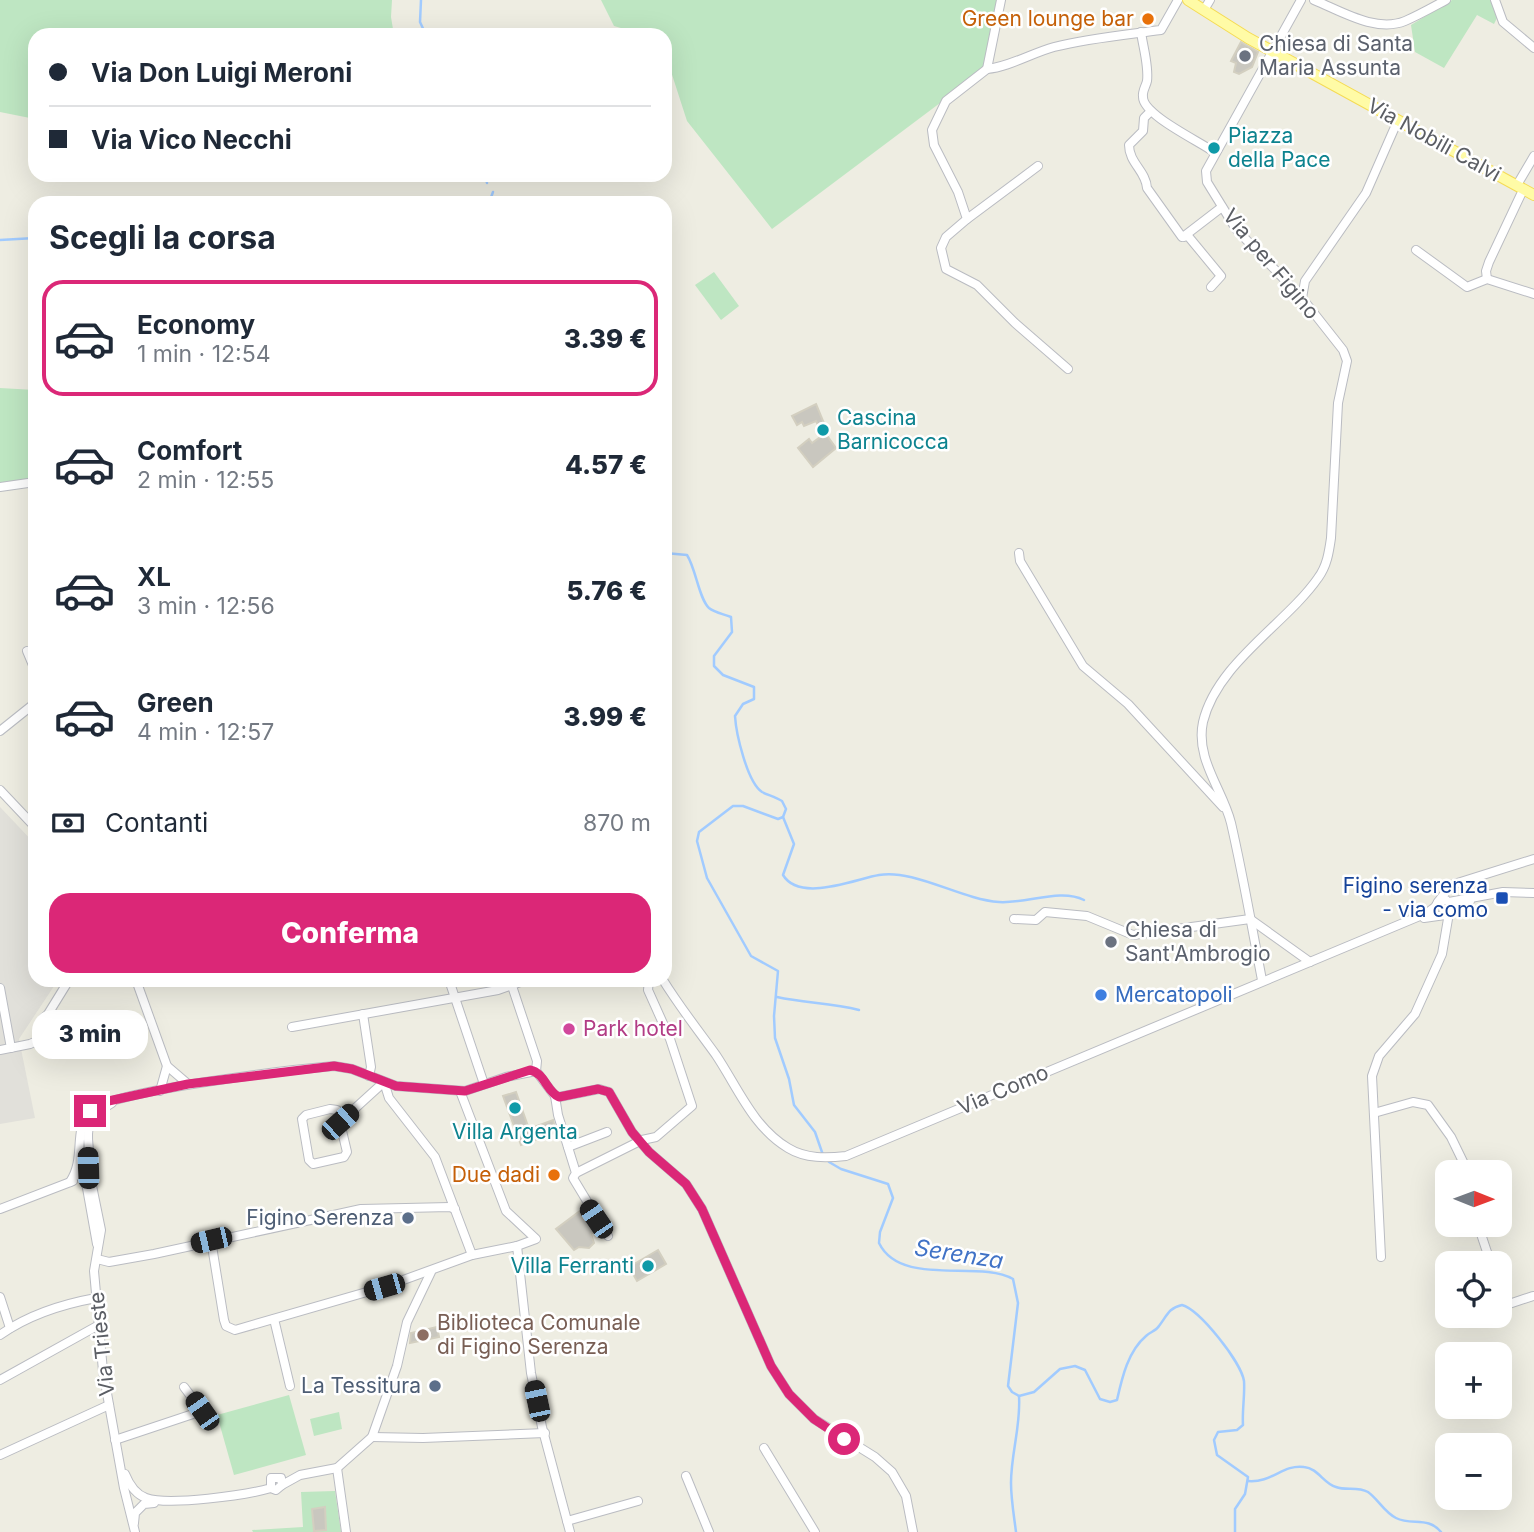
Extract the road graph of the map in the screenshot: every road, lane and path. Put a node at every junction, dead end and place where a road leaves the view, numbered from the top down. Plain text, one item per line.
1 (1001, 0) edge
2 (1178, 0) edge
3 (1188, 0) edge
4 (1210, 0) edge
5 (1301, 0) edge
6 (1314, 0) edge
7 (1446, 0) edge
8 (1495, 0) edge
9 (1205, 10) junction
10 (1141, 32) junction
11 (1534, 48) edge
12 (1272, 50) junction
13 (987, 69) junction
14 (1148, 109) junction
15 (1398, 120) junction
16 (1214, 152) junction
17 (1534, 156) edge
18 (1038, 166) dead end
19 (1520, 187) junction
20 (1534, 195) edge
21 (1222, 207) junction
22 (967, 219) junction
23 (1182, 237) junction
24 (1416, 250) dead end
25 (1487, 279) junction
26 (1211, 287) dead end
27 (1534, 294) edge
28 (1302, 298) junction
29 (1068, 369) dead end
30 (28, 483) edge
31 (0, 487) edge
32 (1019, 553) dead end
33 (28, 709) edge
34 (0, 731) edge
35 (0, 790) edge
36 (1227, 812) junction
37 (28, 820) edge
38 (1534, 859) edge
39 (1534, 893) edge
40 (1444, 908) junction
41 (1014, 919) dead end
42 (1250, 919) junction
43 (1292, 949) junction
44 (1310, 962) junction
45 (1293, 969) junction
46 (1262, 980) junction
47 (66, 987) edge
48 (139, 987) edge
49 (451, 987) edge
50 (495, 987) edge
51 (512, 987) edge
52 (648, 987) edge
53 (668, 987) edge
54 (0, 988) edge
55 (454, 997) junction
56 (60, 998) junction
57 (48, 1014) junction
58 (363, 1014) junction
59 (61, 1017) junction
60 (41, 1026) junction
61 (292, 1027) dead end
62 (48, 1036) junction
63 (30, 1044) junction
64 (11, 1048) junction
65 (0, 1050) edge
66 (167, 1066) junction
67 (536, 1072) junction
68 (369, 1076) junction
69 (384, 1082) junction
70 (188, 1084) junction
71 (484, 1084) junction
72 (160, 1091) junction
73 (460, 1091) junction
74 (555, 1096) junction
75 (115, 1101) junction
76 (1374, 1113) junction
77 (340, 1122) junction
78 (607, 1132) dead end
79 (642, 1140) junction
80 (80, 1145) junction
81 (568, 1147) junction
82 (1462, 1160) edge
83 (576, 1173) junction
84 (85, 1174) junction
85 (72, 1180) junction
86 (0, 1209) edge
87 (455, 1209) junction
88 (608, 1236) dead end
89 (211, 1240) junction
90 (517, 1246) junction
91 (97, 1253) junction
92 (472, 1255) junction
93 (1381, 1257) dead end
94 (431, 1272) junction
95 (1534, 1296) edge
96 (0, 1297) edge
97 (96, 1298) junction
98 (1512, 1303) edge
99 (274, 1319) junction
100 (97, 1326) junction
101 (10, 1328) junction
102 (0, 1335) edge
103 (0, 1380) edge
104 (290, 1386) dead end
105 (184, 1387) dead end
106 (109, 1405) junction
107 (545, 1433) junction
108 (372, 1437) junction
109 (115, 1440) junction
110 (764, 1448) dead end
111 (0, 1455) edge
112 (119, 1458) junction
113 (337, 1468) junction
114 (686, 1476) dead end
115 (639, 1500) dead end
116 (169, 1501) junction
117 (567, 1521) junction
118 (134, 1531) edge
119 (346, 1532) edge
120 (570, 1532) edge
121 (709, 1532) edge
122 (815, 1532) edge
123 (913, 1532) edge

1 - 13 street
2 - 10 street
3 - 9 main road, Via Nobili Calvi
4 - 9 street
5 - 12 street, Via per Figino
6 - 7 street
8 - 11 street
9 - 12 main road, Via Nobili Calvi
10 - 13 street
10 - 14 street
12 - 15 main road, Via Nobili Calvi
12 - 16 street, Via per Figino
13 - 22 street
14 - 16 street
14 - 23 street
15 - 19 main road, Via Nobili Calvi
15 - 28 street
16 - 21 street, Via per Figino
17 - 19 street
18 - 22 street
19 - 20 main road, Via Nobili Calvi
19 - 25 street
21 - 23 street
21 - 28 street, Via per Figino
22 - 29 street
23 - 26 street
24 - 25 street
25 - 27 street
28 - 36 street, Via per Figino
30 - 31 street
32 - 36 street
33 - 34 street
35 - 37 street
36 - 42 street
38 - 40 street
39 - 40 street, Via Como
40 - 44 street, Via Como
40 - 76 street
41 - 42 street
42 - 43 street
42 - 46 street
43 - 44 street
43 - 45 street
44 - 45 street, Via Como
45 - 46 street, Via Como
46 - 53 street, Via Como
47 - 56 street
48 - 66 street
49 - 55 street
50 - 55 street
51 - 67 street
52 - 79 street
54 - 64 street
55 - 58 street
55 - 71 street
56 - 57 street
56 - 59 street
57 - 59 street
57 - 60 street
58 - 61 street
58 - 68 street
59 - 62 street
60 - 62 street
60 - 63 street
62 - 63 street
63 - 64 street
64 - 65 street
66 - 70 street
66 - 72 street
67 - 71 street
67 - 74 street
68 - 69 street
68 - 70 street
69 - 73 street
69 - 77 street
69 - 87 street
70 - 72 street
71 - 73 street
72 - 75 street
73 - 90 street
74 - 79 street
74 - 81 street
75 - 80 street
75 - 84 street
76 - 82 street
76 - 93 street
77 - 77 street
78 - 81 street
79 - 83 street
79 - 123 street
80 - 84 street
80 - 85 street
81 - 83 street
83 - 88 street
84 - 85 street
84 - 91 street, Via Trieste
85 - 86 street
87 - 89 street
87 - 92 street
89 - 91 street
89 - 99 street
90 - 92 street
90 - 107 street
91 - 97 street, Via Trieste
92 - 94 street
94 - 99 street
94 - 108 street
95 - 98 street
96 - 101 street
97 - 100 street, Via Trieste
97 - 101 street
99 - 104 street
100 - 103 street
100 - 106 street, Via Trieste
101 - 102 street
105 - 109 street
106 - 109 street, Via Trieste
106 - 111 street
107 - 108 street
107 - 117 street
108 - 113 street
109 - 112 street, Via Trieste
110 - 122 street
112 - 116 street
112 - 118 street
113 - 116 street
113 - 119 street
114 - 121 street
115 - 117 street
116 - 118 street
117 - 120 street

